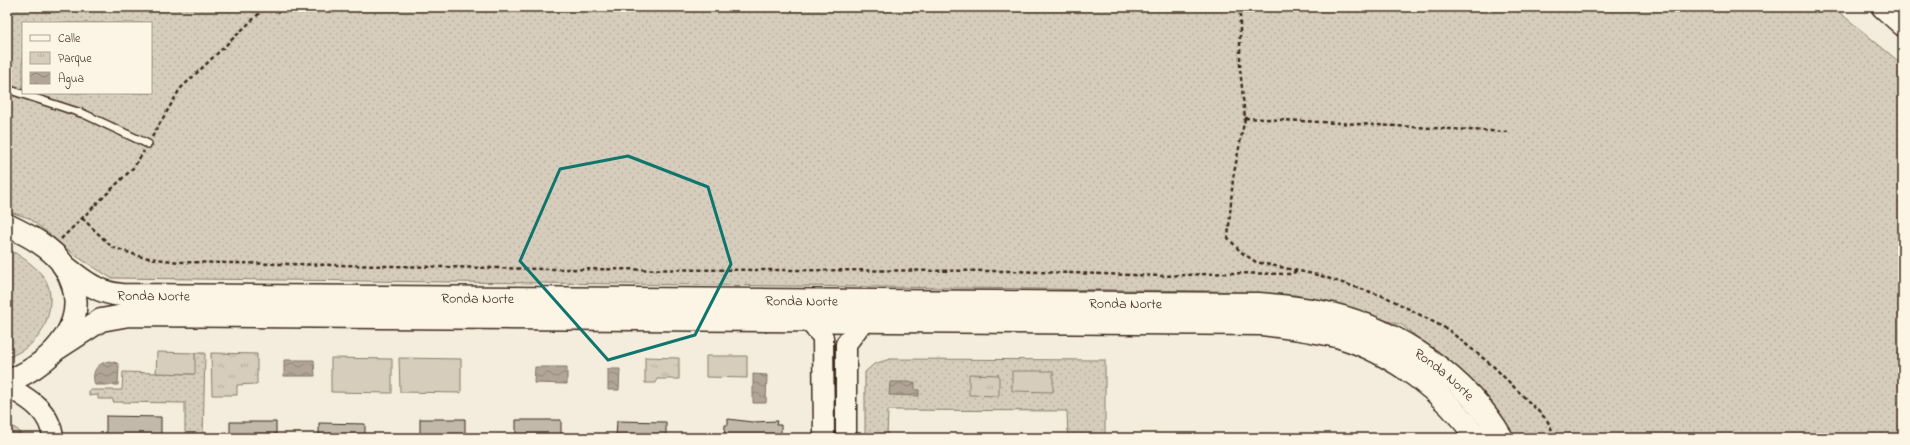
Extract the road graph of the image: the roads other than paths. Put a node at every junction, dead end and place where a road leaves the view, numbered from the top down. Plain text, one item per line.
1 (1883, 7) edge
2 (1903, 24) edge
3 (7, 89) edge
4 (22, 94) edge
5 (22, 94) edge
6 (148, 144) road end
7 (7, 224) edge
8 (56, 258) junction
9 (808, 320) junction
10 (864, 320) junction
11 (58, 348) junction
12 (7, 382) edge
13 (7, 386) edge
14 (53, 438) edge
15 (824, 438) edge
16 (846, 438) edge
17 (1477, 438) edge
18 (1502, 438) edge

1 - 2 main road
3 - 5 lane
4 - 6 lane
7 - 8 main road, Ronda Norte
8 - 11 main road, Ronda Norte
8 - 18 main road, Ronda Norte
9 - 10 main road, Ronda Norte
9 - 11 main road, Ronda Norte
9 - 15 street
10 - 16 street
10 - 17 main road, Ronda Norte
11 - 12 main road, Ronda Norte
13 - 14 street

